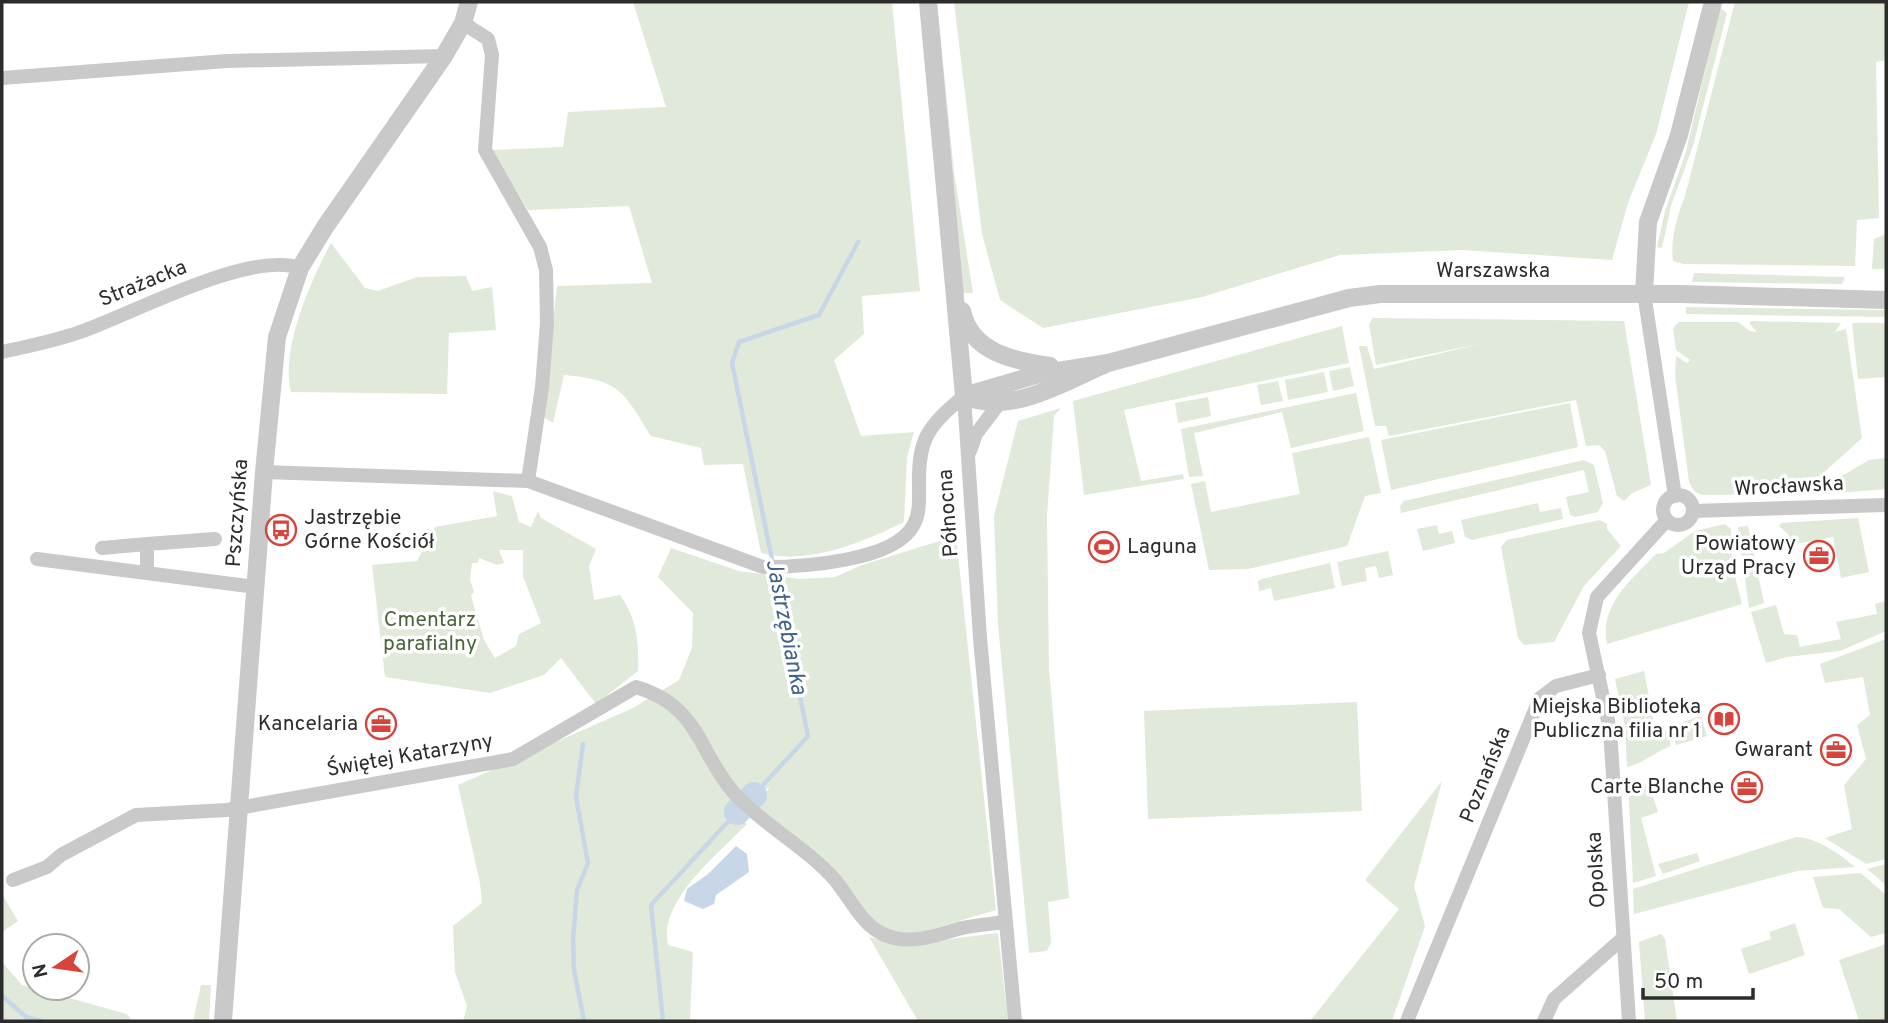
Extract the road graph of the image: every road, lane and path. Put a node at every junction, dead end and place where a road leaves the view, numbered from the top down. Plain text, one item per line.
1 (469, 2) edge
2 (928, 2) edge
3 (1713, 2) edge
4 (463, 23) junction
5 (444, 56) junction
6 (2, 78) edge
7 (294, 266) junction
8 (954, 278) junction
9 (1644, 293) junction
10 (1886, 300) edge
11 (2, 352) edge
12 (1108, 363) junction
13 (1071, 369) junction
14 (964, 396) junction
15 (998, 405) junction
16 (968, 459) junction
17 (264, 472) junction
18 (528, 481) junction
19 (1675, 495) junction
20 (1886, 505) edge
21 (1693, 511) junction
22 (1667, 520) junction
23 (215, 539) dead end
24 (147, 544) junction
25 (102, 548) dead end
26 (37, 559) dead end
27 (147, 573) junction
28 (256, 587) junction
29 (1600, 675) junction
30 (239, 808) junction
31 (13, 880) dead end
32 (1005, 922) junction
33 (1622, 939) junction
34 (223, 1021) edge
35 (1015, 1021) edge
36 (1407, 1021) edge
37 (1544, 1021) edge
38 (1629, 1021) edge

1 - 4 street, Pszczyńska
2 - 8 street, Północna
3 - 9 street
4 - 5 street, Pszczyńska
4 - 18 street
5 - 6 street
5 - 7 street, Pszczyńska
7 - 11 street, Strażacka
7 - 17 street, Pszczyńska
8 - 13 street
8 - 14 street, Północna
9 - 10 street, Warszawska
9 - 12 street, Warszawska
9 - 19 street
12 - 13 street, Warszawska
12 - 15 street, Warszawska
13 - 14 street, Warszawska
14 - 15 street
14 - 16 street, Północna
14 - 18 street
15 - 16 street
16 - 32 street, Północna
17 - 18 street
17 - 28 street, Pszczyńska
19 - 21 street
19 - 22 street
20 - 21 street, Wrocławska
21 - 22 street
22 - 29 street
23 - 24 street
24 - 25 street
24 - 27 street
26 - 27 street
27 - 28 street
28 - 30 street, Pszczyńska
29 - 33 street, Opolska
29 - 36 street, Poznańska
30 - 31 street, Świętej Katarzyny
30 - 32 street, Świętej Katarzyny
30 - 34 street, Pszczyńska
32 - 35 street, Północna
33 - 37 street
33 - 38 street, Opolska

